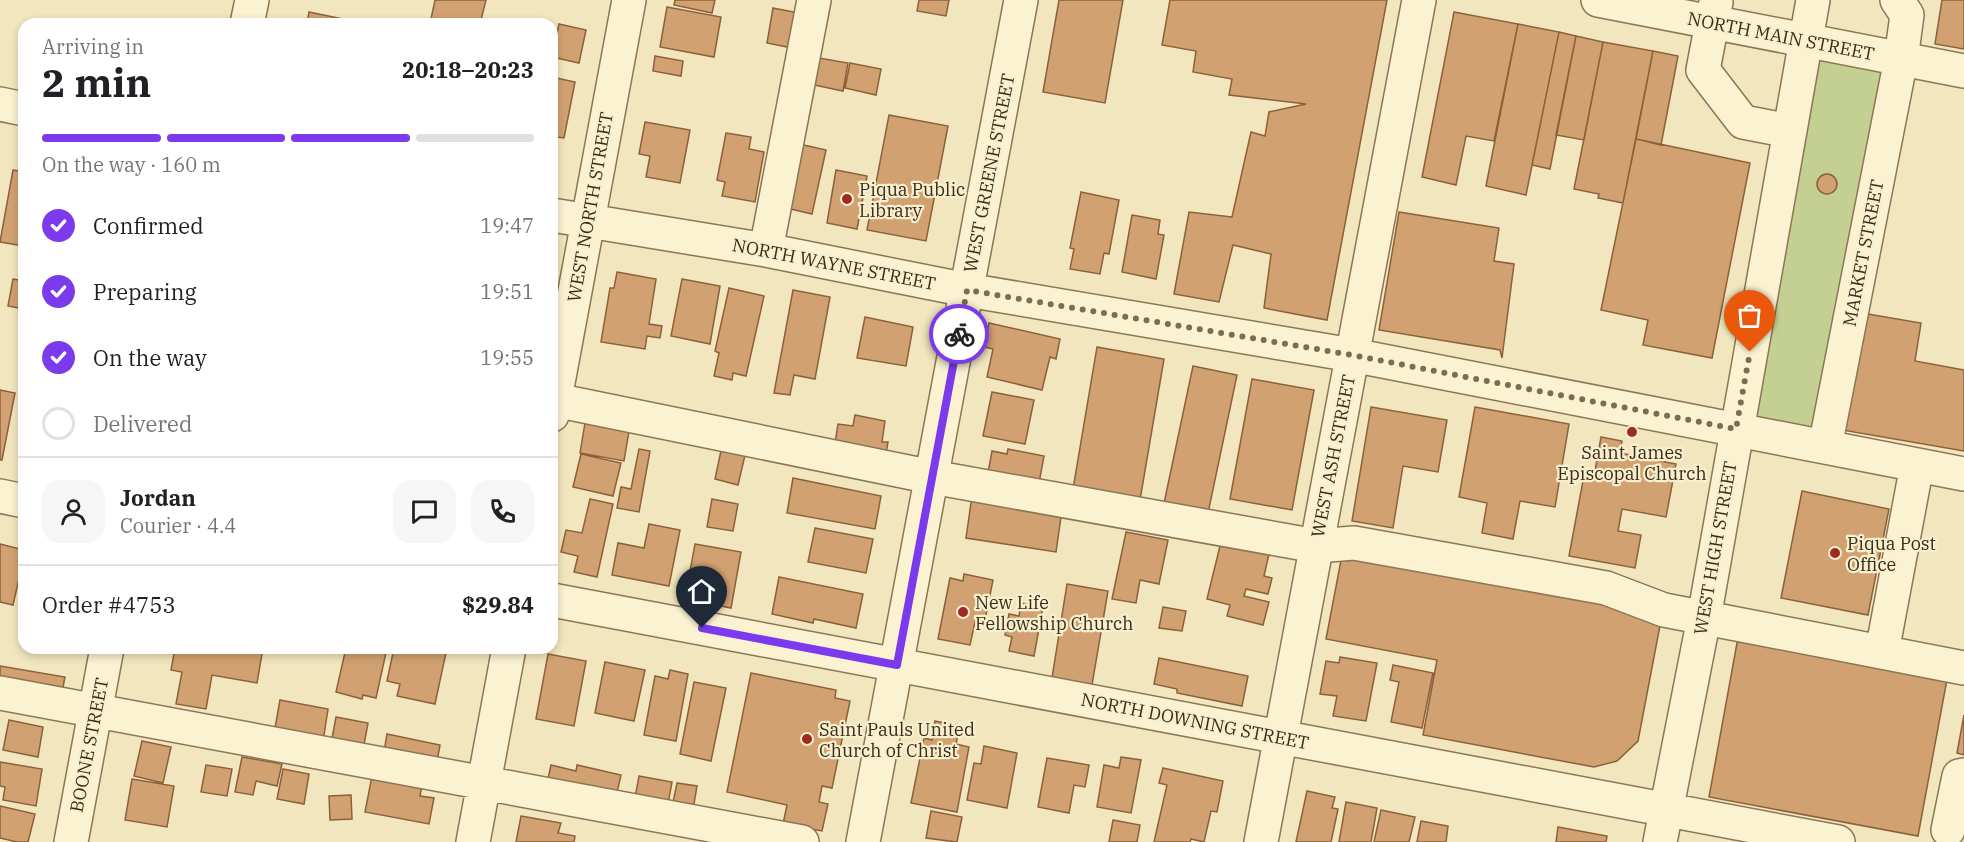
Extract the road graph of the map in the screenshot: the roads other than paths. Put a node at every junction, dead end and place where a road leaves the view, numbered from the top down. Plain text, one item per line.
1 (252, 0) edge
2 (629, 0) edge
3 (814, 0) edge
4 (1021, 0) edge
5 (1419, 0) edge
6 (1598, 0) edge
7 (1813, 0) edge
8 (1898, 0) edge
9 (1713, 11) edge
10 (248, 18) edge
11 (1806, 40) junction
12 (1901, 59) junction
13 (1964, 71) edge
14 (0, 104) edge
15 (18, 108) edge
16 (1790, 131) junction
17 (558, 216) edge
18 (588, 222) junction
19 (766, 250) junction
20 (967, 290) junction
21 (1352, 355) junction
22 (558, 381) edge
23 (558, 408) edge
24 (1736, 429) junction
25 (1825, 447) junction
26 (1917, 465) junction
27 (1964, 474) edge
28 (932, 477) junction
29 (0, 496) edge
30 (18, 500) edge
31 (1316, 546) junction
32 (558, 601) edge
33 (1704, 618) junction
34 (1882, 652) junction
35 (105, 654) edge
36 (508, 654) edge
37 (897, 665) junction
38 (1964, 668) edge
39 (0, 693) edge
40 (95, 710) junction
41 (1280, 737) junction
42 (1964, 775) edge
43 (484, 783) junction
44 (1666, 810) junction
45 (1953, 835) edge
46 (71, 842) edge
47 (473, 842) edge
48 (802, 842) edge
49 (863, 842) edge
50 (1260, 842) edge
51 (1660, 842) edge
52 (1838, 842) edge

1 - 10 street
2 - 18 street, WEST NORTH STREET
3 - 19 street
4 - 20 street, WEST GREENE STREET
5 - 21 street, WEST ASH STREET
6 - 9 street, NORTH MAIN STREET
7 - 11 street, WEST HIGH STREET
8 - 12 street, MARKET STREET
9 - 11 street, NORTH MAIN STREET
9 - 16 street
11 - 12 street, NORTH MAIN STREET
11 - 16 street, WEST HIGH STREET
12 - 13 street, NORTH MAIN STREET
12 - 25 street, MARKET STREET
14 - 15 street
16 - 24 street, WEST HIGH STREET
17 - 18 street, NORTH WAYNE STREET
18 - 19 street, NORTH WAYNE STREET
18 - 22 street, WEST NORTH STREET
19 - 20 street, NORTH WAYNE STREET
20 - 21 street, NORTH WAYNE STREET
20 - 28 street, WEST GREENE STREET
21 - 24 street, NORTH WAYNE STREET
21 - 31 street, WEST ASH STREET
23 - 28 street
24 - 25 street, NORTH WAYNE STREET
24 - 33 street, WEST HIGH STREET
25 - 26 street, NORTH WAYNE STREET
26 - 27 street, NORTH WAYNE STREET
26 - 34 street
28 - 31 street
28 - 37 street, WEST GREENE STREET
29 - 30 street
31 - 33 street
31 - 41 street, WEST ASH STREET
32 - 37 street, NORTH DOWNING STREET
33 - 34 street
33 - 44 street, WEST HIGH STREET
34 - 38 street
35 - 40 street, BOONE STREET
36 - 43 street
37 - 41 street, NORTH DOWNING STREET
37 - 49 street, WEST GREENE STREET
39 - 40 street
40 - 43 street
40 - 46 street, BOONE STREET
41 - 44 street, NORTH DOWNING STREET
41 - 50 street, WEST ASH STREET
42 - 45 street
43 - 47 street
43 - 48 street
44 - 51 street, WEST HIGH STREET
44 - 52 street, NORTH DOWNING STREET

